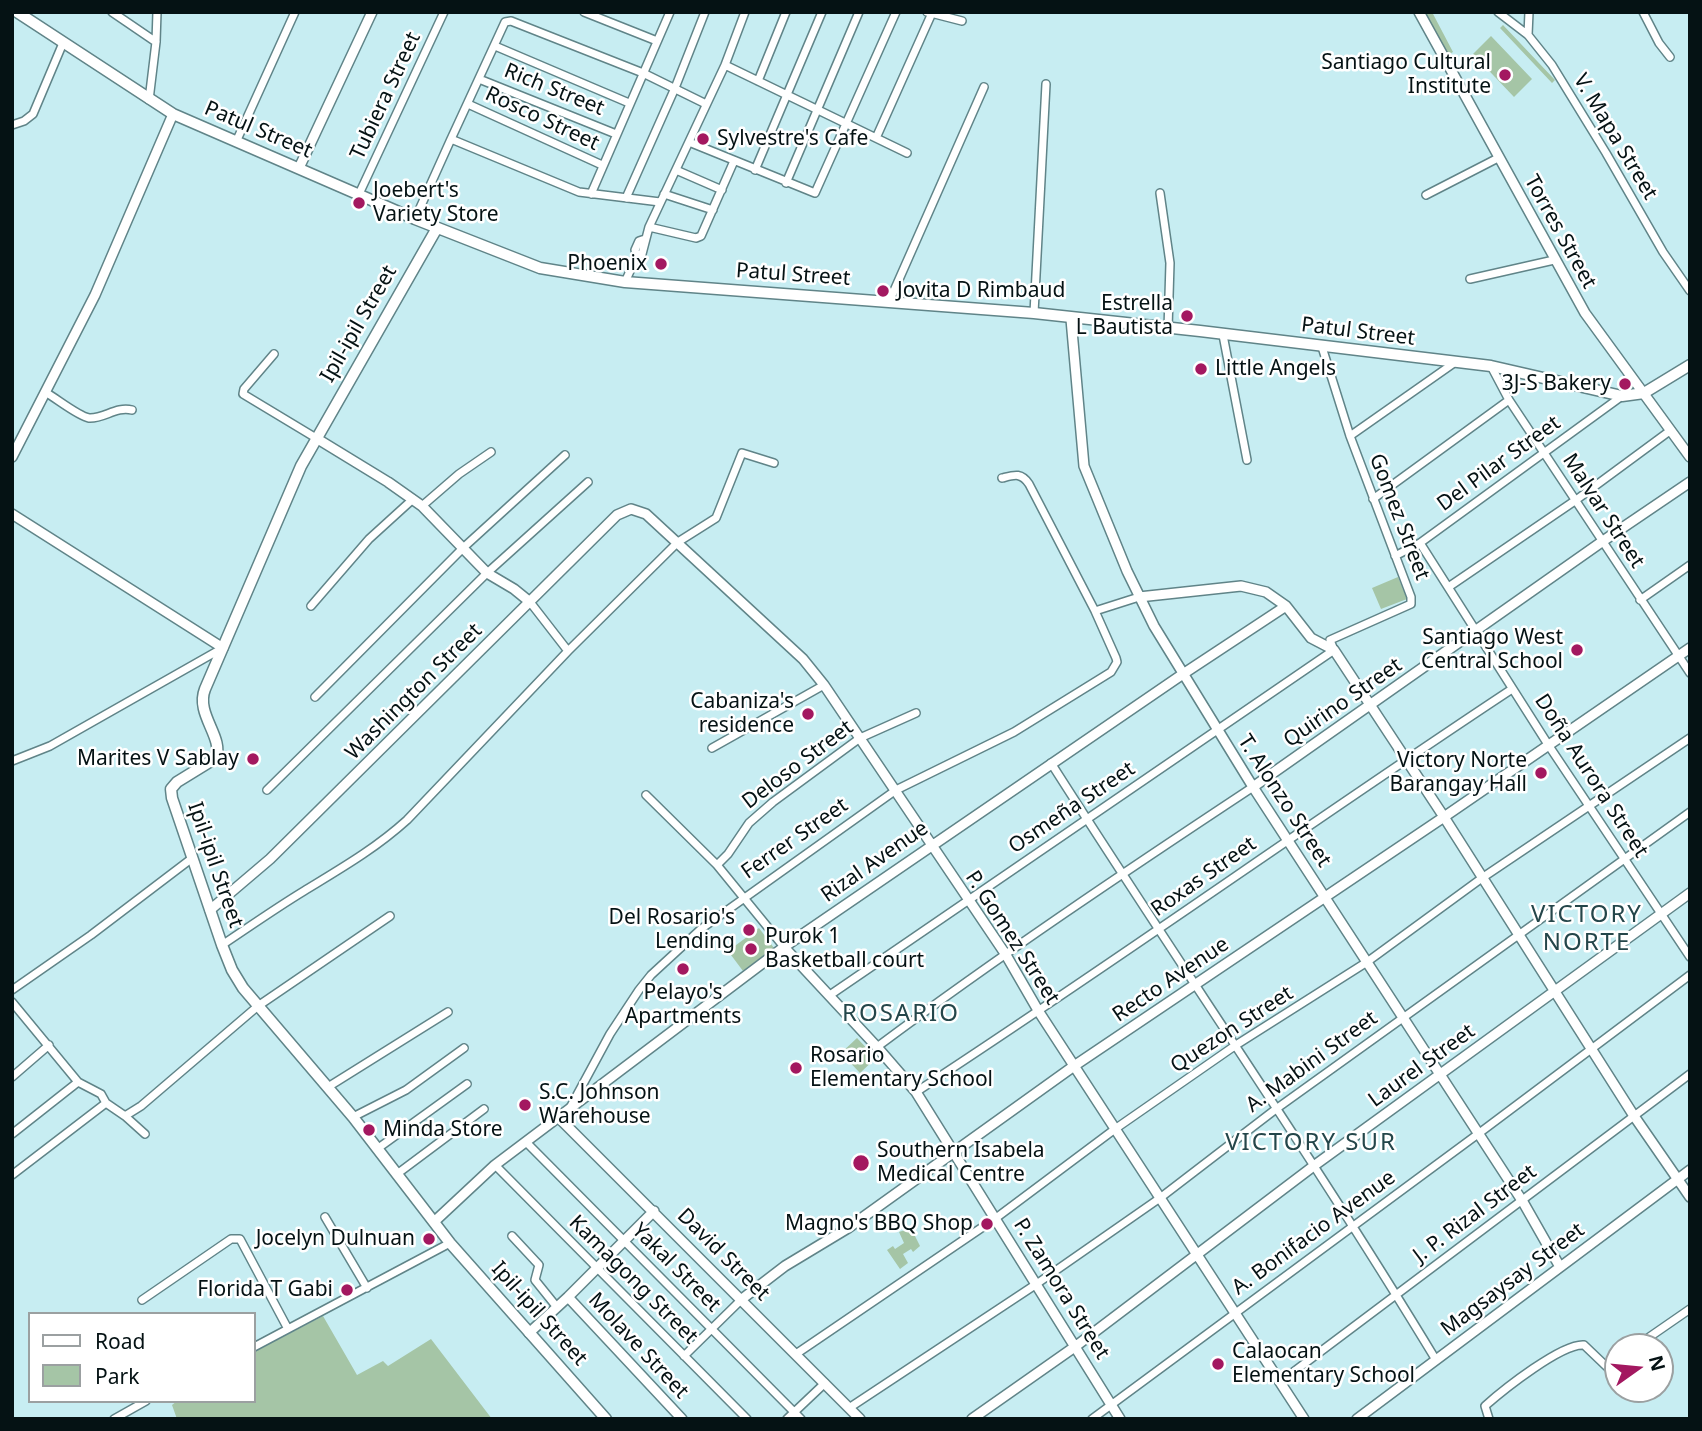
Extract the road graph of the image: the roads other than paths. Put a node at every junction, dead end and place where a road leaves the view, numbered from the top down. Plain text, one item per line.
1 (17, 12) edge
2 (112, 12) edge
3 (157, 12) edge
4 (295, 12) edge
5 (372, 12) edge
6 (444, 12) edge
7 (584, 12) edge
8 (670, 12) edge
9 (705, 12) edge
10 (746, 12) edge
11 (786, 12) edge
12 (822, 12) edge
13 (859, 12) edge
14 (896, 12) edge
15 (1419, 12) edge
16 (1498, 12) edge
17 (1529, 12) edge
18 (1643, 12) edge
19 (930, 13) edge
20 (962, 21) dead end
21 (1528, 34) junction
22 (657, 41) junction
23 (156, 42) junction
24 (63, 43) junction
25 (495, 46) junction
26 (1670, 57) dead end
27 (725, 65) junction
28 (643, 73) junction
29 (480, 79) junction
30 (758, 81) junction
31 (1045, 84) dead end
32 (675, 88) junction
33 (984, 88) dead end
34 (788, 95) junction
35 (149, 100) junction
36 (629, 103) junction
37 (468, 104) junction
38 (706, 104) junction
39 (817, 110) junction
40 (173, 114) junction
41 (847, 124) junction
42 (12, 125) edge
43 (616, 134) junction
44 (876, 138) junction
45 (451, 139) junction
46 (236, 142) junction
47 (689, 142) junction
48 (907, 153) dead end
49 (1498, 158) junction
50 (734, 161) junction
51 (602, 165) junction
52 (299, 167) junction
53 (676, 170) junction
54 (755, 170) junction
55 (786, 183) junction
56 (722, 190) junction
57 (1160, 193) dead end
58 (359, 194) junction
59 (591, 194) junction
60 (1426, 195) dead end
61 (625, 198) junction
62 (662, 198) junction
63 (713, 210) junction
64 (415, 219) junction
65 (649, 227) junction
66 (438, 228) junction
67 (1554, 260) junction
68 (1470, 279) dead end
69 (625, 282) junction
70 (1690, 291) edge
71 (889, 302) junction
72 (1034, 313) junction
73 (1071, 319) junction
74 (1168, 329) junction
75 (1223, 335) junction
76 (1322, 347) junction
77 (274, 354) dead end
78 (1454, 363) junction
79 (1690, 365) edge
80 (1491, 366) junction
81 (45, 392) junction
82 (1644, 393) junction
83 (1622, 396) junction
84 (1509, 400) junction
85 (132, 411) dead end
86 (1671, 430) junction
87 (1350, 436) junction
88 (316, 438) junction
89 (491, 452) dead end
90 (1544, 453) junction
91 (565, 455) dead end
92 (12, 457) edge
93 (1690, 457) edge
94 (1247, 460) dead end
95 (774, 463) dead end
96 (1002, 478) dead end
97 (588, 482) dead end
98 (1690, 482) edge
99 (413, 499) junction
100 (1373, 499) junction
101 (1576, 500) junction
102 (422, 506) junction
103 (12, 514) edge
104 (646, 514) joint
105 (1603, 541) junction
106 (678, 542) junction
107 (1420, 543) junction
108 (463, 548) junction
109 (1395, 556) junction
110 (1690, 565) edge
111 (487, 573) junction
112 (1450, 586) junction
113 (1139, 597) junction
114 (1640, 600) junction
115 (530, 602) junction
116 (311, 606) dead end
117 (1286, 606) junction
118 (1095, 611) junction
119 (1476, 630) junction
120 (223, 648) junction
121 (1690, 648) edge
122 (1334, 650) junction
123 (568, 652) junction
124 (1678, 655) junction
125 (1690, 673) edge
126 (1182, 674) junction
127 (824, 685) junction
128 (1512, 689) junction
129 (315, 698) dead end
130 (1371, 705) junction
131 (916, 713) dead end
132 (1218, 730) junction
133 (860, 738) junction
134 (1690, 738) edge
135 (1549, 746) junction
136 (712, 748) dead end
137 (1406, 759) junction
138 (12, 761) edge
139 (1051, 763) junction
140 (1253, 787) junction
141 (267, 790) dead end
142 (896, 790) junction
143 (646, 795) dead end
144 (1589, 805) junction
145 (1690, 812) edge
146 (1444, 817) junction
147 (1086, 818) junction
148 (1288, 840) junction
149 (931, 845) junction
150 (1624, 858) junction
151 (191, 859) junction
152 (717, 865) junction
153 (1122, 874) junction
154 (1482, 878) junction
155 (1690, 893) edge
156 (742, 897) junction
157 (1325, 897) junction
158 (969, 901) junction
159 (210, 910) junction
160 (1662, 915) junction
161 (390, 916) dead end
162 (1158, 930) junction
163 (1517, 934) junction
164 (222, 945) junction
165 (784, 947) junction
166 (1006, 955) junction
167 (1690, 957) edge
168 (1367, 962) junction
169 (1690, 975) edge
170 (1195, 986) junction
171 (12, 990) edge
172 (1555, 992) junction
173 (830, 995) junction
174 (12, 1002) edge
175 (258, 1006) junction
176 (449, 1012) dead end
177 (1039, 1012) junction
178 (1404, 1017) junction
179 (49, 1045) junction
180 (1236, 1045) junction
181 (877, 1047) junction
182 (464, 1048) dead end
183 (1592, 1049) junction
184 (1074, 1066) junction
185 (1440, 1074) junction
186 (1690, 1074) edge
187 (12, 1077) edge
188 (78, 1082) junction
189 (467, 1084) dead end
190 (328, 1087) junction
191 (916, 1092) junction
192 (106, 1103) junction
193 (484, 1109) dead end
194 (1276, 1109) junction
195 (568, 1111) junction
196 (125, 1116) junction
197 (1634, 1116) junction
198 (354, 1117) junction
199 (559, 1118) junction
200 (1115, 1129) junction
201 (12, 1134) edge
202 (145, 1134) dead end
203 (1478, 1134) junction
204 (526, 1142) junction
205 (377, 1149) junction
206 (954, 1151) junction
207 (495, 1165) junction
208 (1315, 1165) junction
209 (1690, 1170) edge
210 (397, 1174) junction
211 (12, 1175) edge
212 (1677, 1180) junction
213 (1690, 1197) edge
214 (1160, 1198) junction
215 (1523, 1202) junction
216 (654, 1211) junction
217 (325, 1217) dead end
218 (996, 1218) junction
219 (435, 1222) junction
220 (1354, 1225) junction
221 (512, 1237) dead end
222 (624, 1241) junction
223 (450, 1243) junction
224 (1197, 1256) junction
225 (1560, 1267) junction
226 (595, 1268) junction
227 (1035, 1285) junction
228 (367, 1288) junction
229 (1396, 1294) junction
230 (568, 1297) junction
231 (742, 1299) junction
232 (142, 1300) dead end
233 (556, 1306) junction
234 (1690, 1309) edge
235 (1235, 1313) junction
236 (712, 1328) junction
237 (288, 1329) junction
238 (529, 1333) junction
239 (1655, 1333) edge
240 (256, 1346) edge
241 (1076, 1346) junction
242 (796, 1354) junction
243 (684, 1356) junction
244 (1436, 1360) junction
245 (1604, 1364) edge
246 (1280, 1382) junction
247 (825, 1383) junction
248 (142, 1403) edge
249 (1111, 1404) junction
250 (849, 1408) junction
251 (794, 1412) junction
252 (114, 1419) edge
253 (606, 1419) edge
254 (682, 1419) edge
255 (747, 1419) edge
256 (787, 1419) edge
257 (801, 1419) edge
258 (860, 1419) edge
259 (972, 1419) edge
260 (1092, 1419) edge
261 (1120, 1419) edge
262 (1304, 1419) edge
263 (1357, 1419) edge
264 (1489, 1419) edge

1 - 24 main road, Patul Street
2 - 23 street
3 - 23 street
4 - 46 street
5 - 52 street
6 - 58 street, Tubiera Street
7 - 22 street
8 - 22 street
9 - 32 street
10 - 27 street
11 - 30 street
12 - 34 street
13 - 39 street
14 - 41 street
15 - 49 street, Torres Street
16 - 21 street, V. Mapa Street
17 - 21 street
18 - 26 street
19 - 20 street
19 - 44 street
21 - 70 street, V. Mapa Street
22 - 28 street
23 - 35 street
24 - 35 main road, Patul Street
24 - 42 street
25 - 28 street
25 - 29 street
25 - 36 street
27 - 30 street
27 - 38 street
28 - 32 street
28 - 36 street
29 - 37 street
29 - 43 street, Rich Street
30 - 34 street
31 - 72 street
32 - 38 street
32 - 61 street
33 - 71 street
34 - 39 street
34 - 54 street
35 - 40 main road, Patul Street
36 - 43 street
37 - 45 street
37 - 51 street, Rosco Street
38 - 47 street
39 - 41 street
39 - 55 street
40 - 46 main road, Patul Street
40 - 81 street
41 - 44 street
41 - 55 street
43 - 51 street
44 - 48 street
45 - 59 street
45 - 64 street
46 - 52 main road, Patul Street
47 - 50 street
47 - 53 street
49 - 60 street
49 - 67 street, Torres Street
50 - 54 street
50 - 56 street
51 - 59 street
52 - 58 main road, Patul Street
53 - 56 street
53 - 62 street
54 - 55 street
56 - 63 street
57 - 74 street
58 - 64 main road, Patul Street
59 - 61 street
61 - 62 street
62 - 63 street
62 - 65 street
63 - 65 street
64 - 66 main road, Patul Street
65 - 69 street
66 - 69 main road, Patul Street
66 - 88 main road, Ipil-ipil Street
67 - 68 street
67 - 82 street, Torres Street
69 - 71 main road, Patul Street
71 - 72 main road, Patul Street
72 - 73 main road, Patul Street
73 - 74 main road, Patul Street
73 - 113 street, T. Alonzo Street
74 - 75 main road, Patul Street
75 - 76 main road, Patul Street
75 - 94 street
76 - 78 main road, Patul Street
76 - 87 street, Gomez Street
77 - 88 street
78 - 80 main road, Patul Street
78 - 87 street
79 - 82 main road
80 - 83 main road, Patul Street
80 - 84 street, Malvar Street
81 - 85 street
81 - 92 street
82 - 83 main road
82 - 86 street, Torres Street
83 - 90 street, Del Pilar Street
84 - 90 street, Malvar Street
84 - 100 street
86 - 93 street, Torres Street
86 - 101 street
87 - 100 street, Gomez Street
88 - 99 street
88 - 120 main road, Ipil-ipil Street
89 - 102 street
90 - 101 street, Malvar Street
90 - 107 street, Del Pilar Street
91 - 108 street
95 - 106 street
96 - 118 street
97 - 111 street
98 - 105 street, Quirino Street
99 - 102 street
99 - 116 street
100 - 109 street, Gomez Street
101 - 105 street, Malvar Street
101 - 112 street
102 - 108 street
103 - 120 street
104 - 106 street, P. Gomez Street
104 - 115 street, Washington Street
105 - 114 street, Malvar Street
105 - 119 street, Quirino Street
106 - 123 street
106 - 127 street, P. Gomez Street
107 - 109 street, Del Pilar Street
107 - 112 street, Doña Aurora Street
108 - 111 street
108 - 129 street
109 - 122 street, Gomez Street
110 - 114 street
111 - 115 street
111 - 141 street
112 - 119 street, Doña Aurora Street
113 - 117 street
113 - 118 street
113 - 126 street, T. Alonzo Street
114 - 124 street, Malvar Street
115 - 123 street
115 - 159 street, Washington Street
117 - 122 street
117 - 126 street, Rizal Avenue
118 - 142 street, Ferrer Street
119 - 128 street, Doña Aurora Street
119 - 130 street, Quirino Street
120 - 138 street
120 - 151 main road, Ipil-ipil Street
121 - 124 street, Recto Avenue
122 - 130 street
122 - 132 street, Osmeña Street
123 - 164 street
124 - 125 street, Malvar Street
124 - 135 street, Recto Avenue
126 - 132 street, T. Alonzo Street
126 - 139 street, Rizal Avenue
127 - 133 street, P. Gomez Street
127 - 136 street
128 - 135 street, Doña Aurora Street
128 - 137 street, Roxas Street
130 - 137 street
130 - 140 street, Quirino Street
131 - 133 street, Deloso Street
132 - 140 street, T. Alonzo Street
132 - 147 street, Osmeña Street
133 - 142 street, P. Gomez Street
133 - 152 street, Deloso Street
134 - 144 street, Quezon Street
135 - 144 street, Doña Aurora Street
135 - 146 street, Recto Avenue
137 - 146 street
137 - 148 street, Roxas Street
139 - 147 street
139 - 149 street, Rizal Avenue
140 - 148 street, T. Alonzo Street
140 - 153 street, Quirino Street
142 - 149 street, P. Gomez Street
142 - 156 street, Ferrer Street
143 - 152 street, P. Zamora Street
144 - 150 street, Doña Aurora Street
144 - 154 street, Quezon Street
145 - 150 street, A. Mabini Street
146 - 154 street
146 - 157 street, Recto Avenue
147 - 153 street
147 - 158 street, Osmeña Street
148 - 157 street, T. Alonzo Street
148 - 162 street, Roxas Street
149 - 158 street, P. Gomez Street
149 - 165 street, Rizal Avenue
150 - 160 street, Doña Aurora Street
150 - 163 street, A. Mabini Street
151 - 159 main road, Ipil-ipil Street
151 - 171 street
152 - 156 street, P. Zamora Street
153 - 162 street
153 - 166 street, Quirino Street
154 - 163 street
154 - 168 street, Quezon Street
155 - 160 street, Laurel Street
156 - 165 street, P. Zamora Street
156 - 195 street, Ferrer Street
157 - 168 street, T. Alonzo Street
157 - 170 street, Recto Avenue
158 - 166 street, P. Gomez Street
158 - 173 street, Osmeña Street
159 - 164 main road, Ipil-ipil Street
160 - 167 street, Doña Aurora Street
160 - 172 street, Laurel Street
161 - 175 street
162 - 170 street
162 - 177 street, Roxas Street
163 - 172 street
163 - 178 street, A. Mabini Street
164 - 175 main road, Ipil-ipil Street
165 - 173 street, P. Zamora Street
165 - 195 street, Rizal Avenue
166 - 177 street, P. Gomez Street
166 - 181 street, Quirino Street
168 - 178 street, T. Alonzo Street
168 - 180 street, Quezon Street
169 - 183 street, A. Bonifacio Avenue
170 - 180 street
170 - 184 street, Recto Avenue
172 - 183 street
172 - 185 street, Laurel Street
173 - 181 street, P. Zamora Street
174 - 179 street
175 - 190 main road, Ipil-ipil Street
175 - 196 street
176 - 190 street
177 - 184 street, P. Gomez Street
177 - 191 street, Roxas Street
178 - 185 street, T. Alonzo Street
178 - 194 street, A. Mabini Street
179 - 187 street
179 - 188 street
180 - 194 street
180 - 200 street, Quezon Street
181 - 191 street, P. Zamora Street
182 - 198 street
183 - 197 street
183 - 203 street, A. Bonifacio Avenue
184 - 200 street, P. Gomez Street
184 - 206 street, Recto Avenue
185 - 203 street, T. Alonzo Street
185 - 208 street, Laurel Street
186 - 197 street, J. P. Rizal Street
188 - 192 street
188 - 201 street
189 - 205 street
190 - 198 main road, Ipil-ipil Street
191 - 206 street, P. Zamora Street
192 - 196 street
192 - 211 street
193 - 210 street
194 - 208 street
194 - 214 street, A. Mabini Street
195 - 199 street, Rizal Avenue
196 - 202 street
197 - 212 street
197 - 215 street, J. P. Rizal Street
198 - 205 main road, Ipil-ipil Street
199 - 204 street, Rizal Avenue
199 - 216 street, David Street
200 - 214 street, P. Gomez Street
200 - 218 street, Quezon Street
203 - 215 street, T. Alonzo Street
203 - 220 street, A. Bonifacio Avenue
204 - 207 street, Rizal Avenue
204 - 222 street, Yakal Street
205 - 210 main road, Ipil-ipil Street
206 - 218 street, P. Zamora Street
206 - 231 street, Recto Avenue
207 - 219 street, Rizal Avenue
207 - 226 street, Kamagong Street
208 - 220 street
208 - 224 street, Laurel Street
209 - 212 street, Magsaysay Street
210 - 219 main road, Ipil-ipil Street
212 - 213 street
212 - 225 street, Magsaysay Street
214 - 224 street, P. Gomez Street
214 - 227 street, A. Mabini Street
215 - 225 street, T. Alonzo Street
215 - 229 street, J. P. Rizal Street
216 - 222 street
216 - 231 street, David Street
217 - 228 street
218 - 227 street, P. Zamora Street
218 - 242 street, Quezon Street
219 - 223 main road, Ipil-ipil Street
220 - 229 street
220 - 235 street, A. Bonifacio Avenue
221 - 233 street, Molave Street
222 - 226 street
222 - 236 street, Yakal Street
223 - 228 street
223 - 238 main road, Ipil-ipil Street
224 - 235 street, P. Gomez Street
224 - 241 street, Laurel Street
225 - 244 street, Magsaysay Street
226 - 230 street
226 - 243 street, Kamagong Street
227 - 241 street, P. Zamora Street
227 - 250 street, A. Mabini Street
228 - 237 street
229 - 244 street
229 - 246 street, J. P. Rizal Street
230 - 233 street
230 - 254 street, Molave Street
231 - 236 street, Recto Avenue
231 - 242 street, David Street
232 - 237 street
233 - 238 street
234 - 239 street
235 - 246 street, P. Gomez Street
235 - 249 street, A. Bonifacio Avenue
236 - 243 street, Recto Avenue
236 - 251 street, Yakal Street
237 - 240 street
238 - 253 main road, Ipil-ipil Street
241 - 249 street, P. Zamora Street
241 - 259 street, Laurel Street
242 - 247 street, David Street
243 - 255 street, Kamagong Street
244 - 263 street, Magsaysay Street
245 - 264 street
246 - 262 street, P. Gomez Street
247 - 250 street, David Street
247 - 251 street
248 - 252 street
249 - 260 street, A. Bonifacio Avenue
249 - 261 street, P. Zamora Street
250 - 258 street, David Street
251 - 256 street
251 - 257 street, Yakal Street

